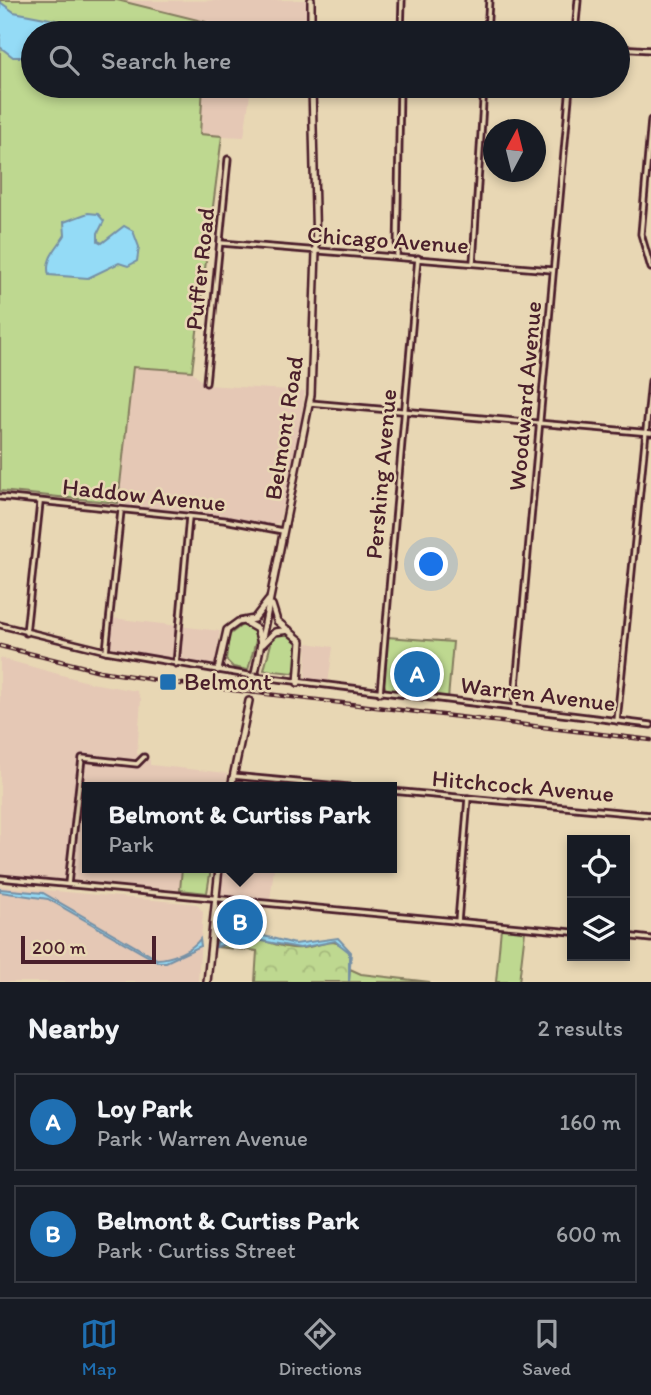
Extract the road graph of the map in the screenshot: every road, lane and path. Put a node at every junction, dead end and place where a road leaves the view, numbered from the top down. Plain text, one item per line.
1 (311, 0) edge
2 (402, 0) edge
3 (489, 0) edge
4 (578, 0) edge
5 (311, 21) edge
6 (401, 21) edge
7 (488, 21) edge
8 (576, 21) edge
9 (630, 49) edge
10 (651, 50) edge
11 (312, 98) edge
12 (400, 98) edge
13 (483, 98) edge
14 (569, 98) edge
15 (651, 120) edge
16 (228, 159) dead end
17 (221, 243) junction
18 (316, 251) junction
19 (397, 256) junction
20 (418, 258) junction
21 (473, 263) junction
22 (651, 268) edge
23 (552, 270) junction
24 (651, 381) edge
25 (206, 383) dead end
26 (310, 403) junction
27 (404, 411) junction
28 (542, 423) junction
29 (648, 432) edge
30 (0, 497) edge
31 (40, 502) junction
32 (121, 510) junction
33 (189, 517) junction
34 (285, 531) junction
35 (271, 597) junction
36 (242, 622) junction
37 (0, 625) edge
38 (289, 630) junction
39 (26, 633) junction
40 (262, 645) junction
41 (106, 651) junction
42 (176, 664) junction
43 (218, 670) junction
44 (299, 682) junction
45 (252, 688) dead end
46 (380, 692) junction
47 (249, 701) dead end
48 (514, 708) junction
49 (617, 721) junction
50 (651, 725) edge
51 (144, 757) dead end
52 (233, 776) junction
53 (232, 782) edge
54 (296, 782) edge
55 (397, 791) edge
56 (468, 798) junction
57 (651, 815) edge
58 (218, 873) edge
59 (0, 878) edge
60 (68, 884) junction
61 (215, 899) junction
62 (458, 922) junction
63 (567, 932) edge
64 (630, 937) edge
65 (651, 939) edge
66 (207, 982) edge

1 - 5 main road
2 - 6 street
3 - 7 street
4 - 8 street
9 - 10 street
11 - 18 main road, Belmont Road
12 - 19 street
13 - 21 street
14 - 23 street, Woodward Avenue
15 - 22 street
16 - 17 street, Puffer Road
17 - 18 street, Chicago Avenue
17 - 25 street, Puffer Road
18 - 19 street, Chicago Avenue
18 - 26 main road, Belmont Road
19 - 20 street, Chicago Avenue
20 - 21 street, Chicago Avenue
20 - 27 street, Pershing Avenue
21 - 23 street, Chicago Avenue
23 - 28 street, Woodward Avenue
24 - 29 street
26 - 27 street
26 - 34 main road, Belmont Road
27 - 28 street
27 - 46 street, Pershing Avenue
28 - 29 street
28 - 48 street, Woodward Avenue
29 - 49 street
30 - 31 street, Haddow Avenue
31 - 32 street, Haddow Avenue
31 - 39 street
32 - 33 street, Haddow Avenue
32 - 41 street
33 - 34 street, Haddow Avenue
33 - 42 street
34 - 35 main road, Belmont Road
35 - 36 main road
35 - 38 main road
35 - 40 main road, Belmont Road
36 - 40 main road
36 - 43 main road
37 - 39 street, Warren Avenue
38 - 40 main road
38 - 44 main road
39 - 41 street, Warren Avenue
40 - 45 main road, Belmont Road
41 - 42 street, Warren Avenue
42 - 43 street, Warren Avenue
43 - 44 street, Warren Avenue, bridge
44 - 46 street, Warren Avenue
46 - 48 street, Warren Avenue
47 - 52 main road
48 - 49 street, Warren Avenue
49 - 50 street, Warren Avenue
51 - 60 street
52 - 53 main road
52 - 54 street
55 - 56 street, Hitchcock Avenue
56 - 57 street, Hitchcock Avenue
56 - 62 street
58 - 61 main road
59 - 60 street
60 - 61 street
61 - 62 street
61 - 66 main road
62 - 63 street
64 - 65 street

